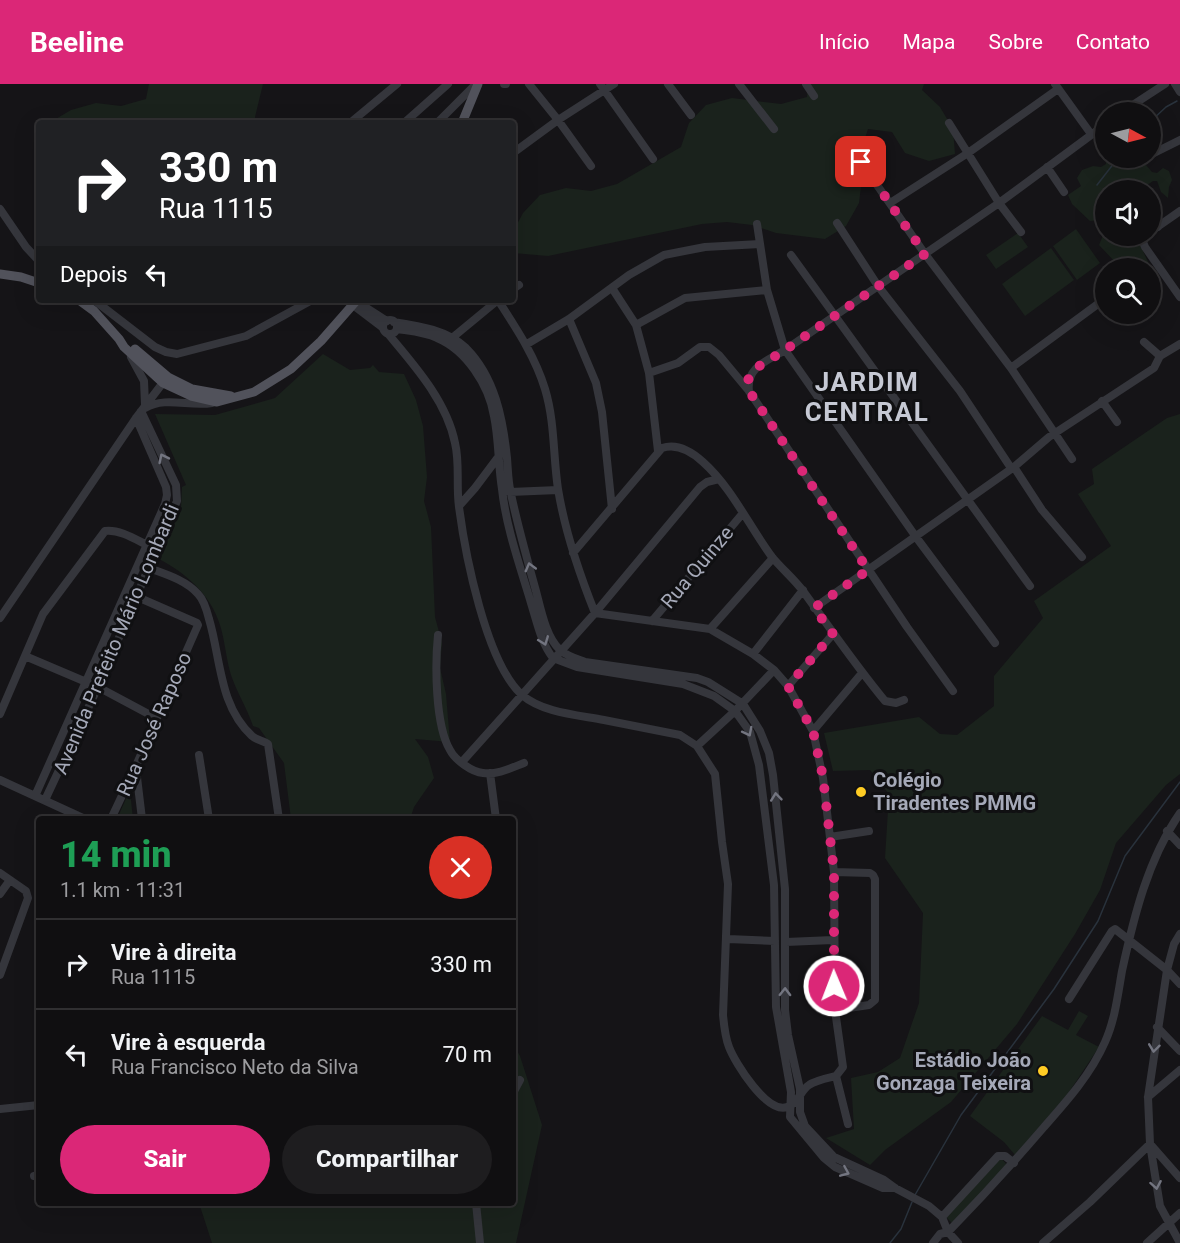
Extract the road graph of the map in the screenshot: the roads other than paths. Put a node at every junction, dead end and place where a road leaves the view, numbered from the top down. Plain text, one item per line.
1 (397, 84) edge
2 (448, 84) edge
3 (477, 84) edge
4 (530, 84) edge
5 (614, 84) edge
6 (668, 84) edge
7 (740, 84) edge
8 (806, 84) edge
9 (1165, 84) edge
10 (1175, 84) edge
11 (1057, 86) edge
12 (602, 87) edge
13 (1180, 92) edge
14 (814, 96) dead end
15 (1137, 102) edge
16 (691, 115) dead end
17 (354, 120) edge
18 (407, 120) edge
19 (440, 120) edge
20 (463, 120) edge
21 (558, 120) junction
22 (949, 123) dead end
23 (774, 129) dead end
24 (1095, 131) edge
25 (1091, 134) junction
26 (1180, 140) edge
27 (1161, 150) edge
28 (516, 151) edge
29 (968, 153) junction
30 (653, 159) dead end
31 (861, 162) dead end
32 (591, 166) dead end
33 (1047, 167) junction
34 (1064, 192) dead end
35 (890, 203) junction
36 (999, 203) junction
37 (0, 209) edge
38 (1180, 211) edge
39 (837, 223) dead end
40 (757, 224) dead end
41 (1161, 225) edge
42 (1021, 232) dead end
43 (760, 244) junction
44 (1144, 246) edge
45 (925, 254) junction
46 (791, 255) dead end
47 (36, 258) edge
48 (0, 274) edge
49 (36, 282) edge
50 (878, 286) junction
51 (612, 288) junction
52 (767, 290) junction
53 (1180, 297) edge
54 (83, 303) edge
55 (98, 303) edge
56 (306, 303) edge
57 (355, 303) edge
58 (357, 303) edge
59 (494, 303) edge
60 (500, 303) edge
61 (1095, 306) edge
62 (834, 316) junction
63 (569, 319) junction
64 (390, 325) junction
65 (636, 325) junction
66 (452, 338) junction
67 (1144, 342) dead end
68 (122, 343) junction
69 (526, 344) junction
70 (1180, 344) edge
71 (785, 350) junction
72 (1160, 356) junction
73 (1011, 368) junction
74 (649, 373) junction
75 (165, 380) junction
76 (144, 381) junction
77 (749, 391) junction
78 (154, 393) junction
79 (236, 397) junction
80 (164, 401) junction
81 (1102, 401) junction
82 (217, 402) junction
83 (142, 410) junction
84 (136, 418) junction
85 (1117, 422) dead end
86 (1055, 433) junction
87 (658, 451) junction
88 (499, 456) junction
89 (1071, 459) dead end
90 (1012, 467) junction
91 (719, 479) junction
92 (176, 485) junction
93 (166, 487) junction
94 (558, 490) junction
95 (510, 492) junction
96 (967, 499) junction
97 (459, 506) junction
98 (612, 508) junction
99 (743, 513) junction
100 (916, 537) junction
101 (147, 544) junction
102 (573, 553) junction
103 (1082, 557) dead end
104 (773, 558) junction
105 (149, 568) junction
106 (868, 570) junction
107 (1030, 586) dead end
108 (803, 590) junction
109 (126, 592) junction
110 (137, 596) junction
111 (814, 608) junction
112 (207, 612) junction
113 (595, 613) junction
114 (1, 617) edge
115 (652, 621) junction
116 (197, 625) junction
117 (710, 629) junction
118 (833, 634) junction
119 (438, 635) dead end
120 (995, 643) dead end
121 (560, 650) junction
122 (753, 654) junction
123 (25, 656) junction
124 (553, 658) junction
125 (774, 670) junction
126 (862, 673) junction
127 (86, 682) junction
128 (788, 686) junction
129 (98, 687) junction
130 (953, 691) dead end
131 (522, 695) junction
132 (904, 700) dead end
133 (742, 704) junction
134 (735, 711) junction
135 (0, 714) edge
136 (156, 718) junction
137 (813, 731) junction
138 (697, 746) junction
139 (199, 755) dead end
140 (462, 762) junction
141 (524, 763) dead end
142 (135, 768) junction
143 (490, 773) junction
144 (0, 780) edge
145 (35, 796) junction
146 (45, 800) junction
147 (1180, 813) edge
148 (72, 816) edge
149 (112, 816) edge
150 (142, 816) edge
151 (209, 816) edge
152 (279, 816) edge
153 (496, 816) edge
154 (869, 831) dead end
155 (1167, 831) junction
156 (830, 837) junction
157 (1180, 845) edge
158 (834, 872) junction
159 (0, 873) edge
160 (10, 880) junction
161 (0, 894) edge
162 (1180, 934) edge
163 (728, 939) junction
164 (1129, 939) junction
165 (833, 940) junction
166 (775, 941) junction
167 (786, 942) junction
168 (1167, 970) junction
169 (0, 975) edge
170 (1180, 984) edge
171 (1069, 999) dead end
172 (835, 1010) junction
173 (1157, 1027) junction
174 (1180, 1051) edge
175 (1180, 1070) edge
176 (836, 1076) junction
177 (520, 1080) dead end
178 (516, 1087) edge
179 (1148, 1097) junction
180 (800, 1099) junction
181 (36, 1105) edge
182 (791, 1105) junction
183 (0, 1110) edge
184 (848, 1124) dead end
185 (1150, 1144) junction
186 (1014, 1163) junction
187 (1180, 1178) edge
188 (895, 1188) junction
189 (476, 1206) edge
190 (1180, 1213) edge
191 (942, 1217) junction
192 (1169, 1224) junction
193 (948, 1232) junction
194 (480, 1243) edge
195 (933, 1243) edge
196 (958, 1243) edge
197 (1043, 1243) edge
198 (1147, 1243) edge
199 (1180, 1243) edge

1 - 17 street
2 - 18 street
3 - 19 street
3 - 20 main road
4 - 21 street
5 - 12 street
6 - 16 street
7 - 23 street
8 - 14 street
9 - 15 street
10 - 13 street
11 - 25 street
11 - 29 street
12 - 21 street
12 - 30 street
21 - 28 street
21 - 32 street
22 - 29 street
24 - 25 street
25 - 33 street
26 - 27 street
29 - 35 street
29 - 36 street
31 - 35 street
33 - 34 street
33 - 36 street
35 - 45 street
36 - 42 street
36 - 45 street
37 - 47 street
38 - 41 street
39 - 50 street
40 - 43 street
43 - 51 street
43 - 52 street
44 - 53 street
45 - 50 street
45 - 73 street
46 - 62 street
48 - 49 main road
50 - 62 street
50 - 90 street
51 - 63 street
51 - 65 street
52 - 65 street
52 - 71 street
54 - 68 main road
55 - 56 street
57 - 79 main road
58 - 64 street
59 - 66 street
60 - 69 street
61 - 73 street
62 - 71 street
62 - 96 street
63 - 69 street
63 - 98 street
64 - 66 street
64 - 88 street
64 - 97 street
65 - 74 street
66 - 95 street
67 - 72 street
68 - 75 main road
68 - 76 street
69 - 94 street
70 - 72 street
71 - 77 street
71 - 100 street
72 - 81 street
73 - 86 street
74 - 77 street
74 - 87 street
75 - 78 street
75 - 79 main road
75 - 82 main road
76 - 78 street
76 - 83 street
77 - 106 street
78 - 80 street
78 - 83 street
79 - 82 main road
80 - 82 street
80 - 83 street
81 - 85 street
81 - 86 street
83 - 84 street
92 -> 83 street, Avenida Prefeito Mário Lombardi
84 - 93 street, Avenida Prefeito Mário Lombardi
84 - 114 street
86 - 89 street
86 - 90 street
87 - 91 street
87 - 98 street
88 - 97 street
88 -> 124 street
90 - 96 street
90 - 103 street
91 - 99 street
91 - 113 street
92 - 93 street
92 - 105 street, Avenida Prefeito Mário Lombardi
93 - 101 street, Avenida Prefeito Mário Lombardi
94 - 95 street
94 - 102 street
121 -> 95 street
96 - 100 street
96 - 107 street
97 - 131 street
98 - 102 street
99 - 104 street
99 - 115 street, Rua Quinze
100 - 106 street
100 - 120 street
101 - 109 street, Avenida Prefeito Mário Lombardi
101 - 123 street
102 - 113 street
104 - 108 street
104 - 117 street
105 - 110 street, Avenida Prefeito Mário Lombardi
105 - 112 street
106 - 111 street
106 - 130 street
108 - 111 street
108 - 122 street
109 - 110 street
109 - 127 street, Avenida Prefeito Mário Lombardi
110 - 116 street
110 - 129 street, Avenida Prefeito Mário Lombardi
111 - 118 street
112 - 116 street, Rua José Raposo
112 - 152 street
113 - 115 street
113 - 121 street
115 - 117 street
116 - 136 street, Rua José Raposo
117 - 122 street
118 - 126 street
118 - 128 street
119 - 140 street
121 - 124 street
121 - 133 street
122 - 125 street
123 - 127 street
123 - 135 street
124 - 131 street
124 - 134 street
125 - 128 street
125 - 133 street
126 - 132 street
126 - 137 street
127 - 129 street
127 - 145 street, Avenida Prefeito Mário Lombardi
128 - 137 street
129 - 136 street
129 - 146 street, Avenida Prefeito Mário Lombardi
131 - 138 street
131 - 140 street
133 - 134 street
167 -> 133 street
134 - 138 street
134 -> 166 street
136 - 142 street, Rua José Raposo
137 - 156 street
138 - 163 street
139 - 151 street
140 - 143 street
141 - 143 street
142 - 149 street, Rua José Raposo
142 - 150 street
143 - 153 street
144 - 145 street
145 - 146 street
146 - 148 street
147 - 155 street
154 - 156 street
155 - 157 street
155 - 164 street
156 - 158 street
158 - 165 street
158 - 172 street
159 - 160 street
160 - 161 street
160 - 169 street
162 - 168 street
163 - 166 street
163 - 182 street
164 - 168 street
164 - 171 street
164 - 186 street
165 - 167 street
165 - 172 street
166 - 182 street
180 -> 167 street
168 - 170 street
168 - 173 street
172 - 176 street
173 - 174 street
173 -> 179 street
175 - 179 street
176 - 180 street
176 - 184 street
177 - 178 street
179 - 185 street
180 - 182 street
180 - 188 street
181 - 183 street
182 -> 188 street
185 - 187 street
185 -> 192 street
185 - 197 street
186 - 191 street
186 - 193 street
188 - 191 street
189 - 194 street
190 - 192 street
191 - 193 street
192 - 198 street
192 - 199 street
193 - 195 street
193 - 196 street

